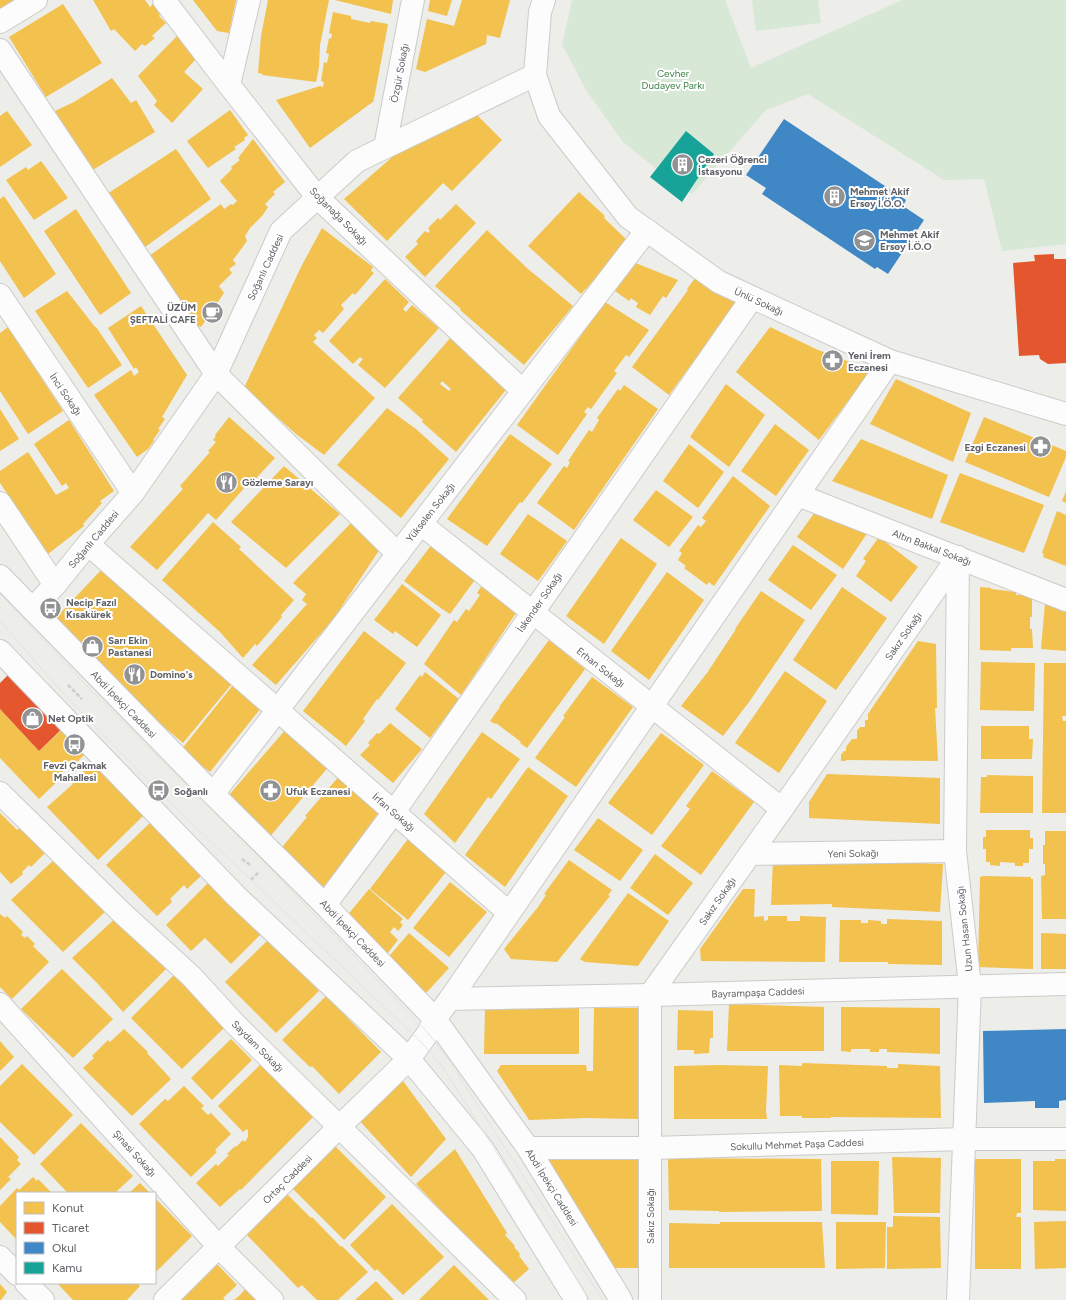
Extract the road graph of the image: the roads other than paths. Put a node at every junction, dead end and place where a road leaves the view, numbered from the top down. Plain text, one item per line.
1 (36, 0) edge
2 (164, 0) edge
3 (249, 0) edge
4 (413, 0) edge
5 (544, 0) edge
6 (0, 22) edge
7 (0, 50) edge
8 (535, 75) junction
9 (229, 85) junction
10 (385, 147) junction
11 (317, 198) junction
12 (647, 230) junction
13 (0, 295) edge
14 (752, 298) junction
15 (890, 361) junction
16 (216, 374) junction
17 (524, 391) junction
18 (1066, 414) edge
19 (133, 493) junction
20 (798, 495) junction
21 (0, 503) edge
22 (421, 524) junction
23 (88, 544) junction
24 (398, 554) junction
25 (958, 557) junction
26 (0, 576) edge
27 (55, 585) junction
28 (1066, 600) edge
29 (32, 608) junction
30 (532, 612) junction
31 (0, 651) edge
32 (652, 706) junction
33 (278, 710) junction
34 (0, 793) edge
35 (213, 794) junction
36 (782, 809) junction
37 (394, 812) junction
38 (955, 852) junction
39 (750, 854) junction
40 (325, 905) junction
41 (509, 913) junction
42 (1066, 984) edge
43 (970, 986) junction
44 (650, 995) junction
45 (450, 999) junction
46 (0, 1004) edge
47 (435, 1019) junction
48 (409, 1059) junction
49 (339, 1127) junction
50 (1066, 1138) edge
51 (965, 1139) junction
52 (528, 1148) junction
53 (650, 1148) junction
54 (219, 1247) junction
55 (0, 1257) edge
56 (16, 1273) edge
57 (27, 1284) edge
58 (43, 1300) edge
59 (165, 1300) edge
60 (272, 1300) edge
61 (514, 1300) edge
62 (576, 1300) edge
63 (621, 1300) edge
64 (650, 1300) edge
65 (958, 1300) edge

1 - 6 street
2 - 9 street, Soğanağa Sokağı
3 - 9 street
4 - 10 street, Özgür Sokağı
5 - 8 street
7 - 16 street
8 - 10 street, Soğanlı Caddesi
8 - 12 street, Ünlü Sokağı
9 - 11 street, Soğanağa Sokağı
10 - 11 street, Soğanlı Caddesi
11 - 16 street, Soğanlı Caddesi
11 - 17 street, Soğanağa Sokağı
12 - 14 street, Ünlü Sokağı
12 - 17 street, Yükselen Sokağı
13 - 19 street, İnci Sokağı
14 - 15 street, Ünlü Sokağı
14 - 30 street, İskender Sokağı
15 - 18 street, Ünlü Sokağı
15 - 20 street, Ortaç Caddesi
16 - 19 street, Soğanlı Caddesi
16 - 24 street
17 - 22 street, Yükselen Sokağı
19 - 23 street, Soğanlı Caddesi
20 - 25 street, Altın Bakkal Sokağı
20 - 32 street, Ortaç Caddesi
21 - 27 street
22 - 24 street, Yükselen Sokağı
22 - 30 street, Erhan Sokağı
23 - 27 street, Soğanlı Caddesi
23 - 33 street, İrfan Sokağı
24 - 33 street, Yükselen Sokağı
25 - 28 street, Altın Bakkal Sokağı
25 - 36 street, Sakız Sokağı
25 - 38 street, Uzun Hasan Sokağı
26 - 29 street, Abdi İpekçi Caddesi
27 - 29 street, Soğanlı Caddesi
29 - 35 street, Abdi İpekçi Caddesi
30 - 32 street, Erhan Sokağı
30 - 37 street, İskender Sokağı
31 - 48 street
32 - 36 street, Erhan Sokağı
32 - 41 street, Ortaç Caddesi
33 - 35 street, Yükselen Sokağı
33 - 37 street, İrfan Sokağı
34 - 49 street, Saydam Sokağı
35 - 40 street, Abdi İpekçi Caddesi
36 - 39 street, Sakız Sokağı
37 - 40 street, İskender Sokağı
37 - 41 street, İrfan Sokağı
38 - 39 street, Yeni Sokağı
38 - 43 street, Uzun Hasan Sokağı
39 - 44 street, Sakız Sokağı
40 - 47 street, Abdi İpekçi Caddesi
41 - 45 street, Ortaç Caddesi
42 - 43 street, Bayrampaşa Caddesi
43 - 44 street, Bayrampaşa Caddesi
43 - 51 street, Uzun Hasan Sokağı
44 - 45 street, Bayrampaşa Caddesi
44 - 53 street, Sakız Sokağı
45 - 47 street, Ortaç Caddesi
46 - 54 street, Şinasi Sokağı
47 - 48 street, Ortaç Caddesi
47 - 52 street, Abdi İpekçi Caddesi
48 - 49 street, Ortaç Caddesi
48 - 62 street
49 - 54 street, Ortaç Caddesi
49 - 61 street, Saydam Sokağı
50 - 51 street, Sokullu Mehmet Paşa Caddesi
51 - 53 street, Sokullu Mehmet Paşa Caddesi
51 - 65 street, Uzun Hasan Sokağı
52 - 53 street, Sokullu Mehmet Paşa Caddesi
52 - 63 street, Abdi İpekçi Caddesi
53 - 64 street, Sakız Sokağı
54 - 59 street, Ortaç Caddesi
54 - 60 street, Şinasi Sokağı
55 - 56 street
57 - 58 street

